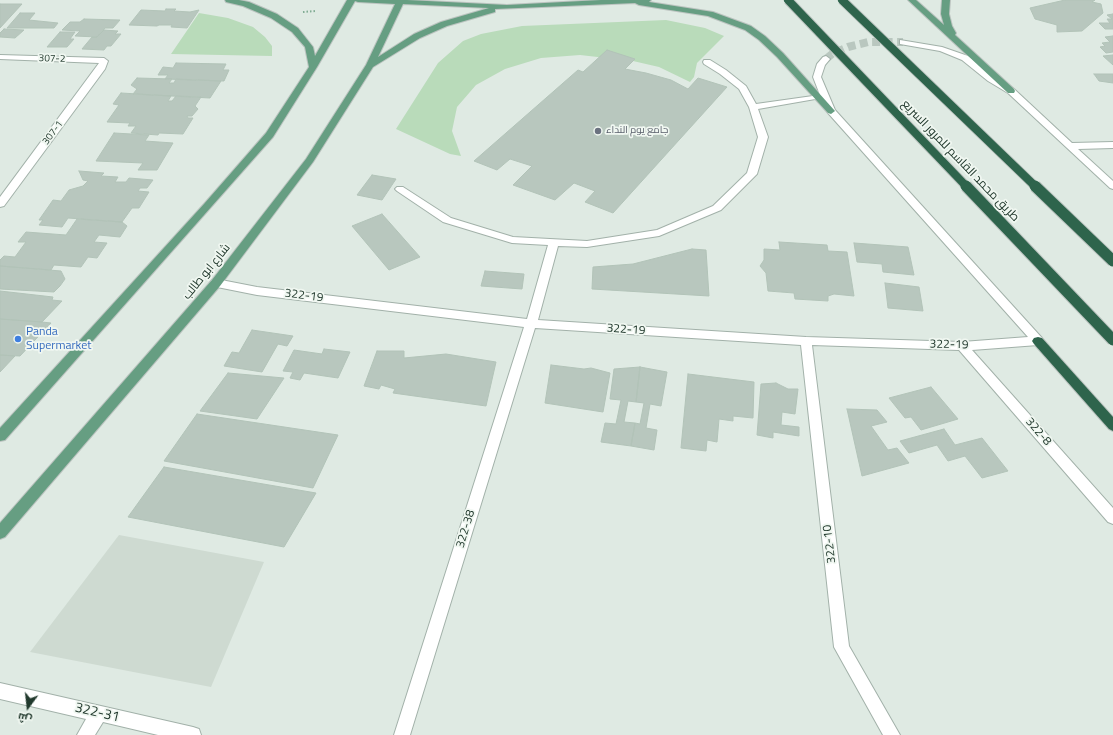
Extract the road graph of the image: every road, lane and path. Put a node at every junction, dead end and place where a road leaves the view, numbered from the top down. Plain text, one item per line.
1 (229, 0) edge
2 (351, 0) edge
3 (358, 0) edge
4 (647, 0) edge
5 (788, 0) edge
6 (842, 0) edge
7 (912, 0) edge
8 (946, 0) edge
9 (401, 1) edge
10 (626, 2) junction
11 (507, 7) junction
12 (956, 39) junction
13 (903, 42) tunnel mouth
14 (0, 57) edge
15 (826, 59) tunnel mouth
16 (104, 61) joint
17 (707, 62) dead end
18 (370, 65) junction
19 (313, 68) junction
20 (1011, 91) junction
21 (818, 97) junction
22 (753, 107) junction
23 (831, 111) junction
24 (1113, 145) edge
25 (1071, 146) junction
26 (1113, 186) edge
27 (400, 189) dead end
28 (3, 196) edge
29 (0, 204) edge
30 (554, 242) junction
31 (1113, 262) edge
32 (216, 283) junction
33 (531, 324) junction
34 (1113, 340) edge
35 (806, 341) junction
36 (1038, 341) junction
37 (962, 346) junction
38 (1113, 426) edge
39 (0, 436) edge
40 (1113, 518) edge
41 (0, 533) edge
42 (0, 691) edge
43 (99, 714) junction
44 (85, 735) edge
45 (193, 735) edge
46 (402, 735) edge
47 (892, 735) edge

1 - 19 main road
2 - 19 main road
3 - 9 main road
4 - 10 main road
5 - 34 highway, طريق محمد القاسم للمرور السريع, bridge
6 - 31 highway, bridge
7 - 12 main road
8 - 12 main road
9 - 11 main road
9 - 18 main road, شارع ابو طالب
10 - 11 main road
10 - 21 main road
11 - 18 main road
12 - 20 main road
13 - 20 street
14 - 16 street, 307-2
15 - 23 street
16 - 28 street, 307-1
17 - 22 street
18 - 32 main road, شارع ابو طالب
19 - 39 main road
20 - 25 street
21 - 22 street
21 - 23 main road
22 - 30 street
23 - 36 street
24 - 25 street
25 - 26 street
27 - 30 street
28 - 29 street, 307-1
30 - 33 street, 322-38
32 - 33 street, 322-19
32 - 41 main road, شارع ابو طالب
33 - 35 street, 322-19
33 - 46 street, 322-38
35 - 37 street, 322-19
35 - 47 street, 322-10
36 - 37 street, 322-19
36 - 38 highway
37 - 40 street, 322-8
42 - 43 street, 322-31
43 - 44 street
43 - 45 street, 322-31

